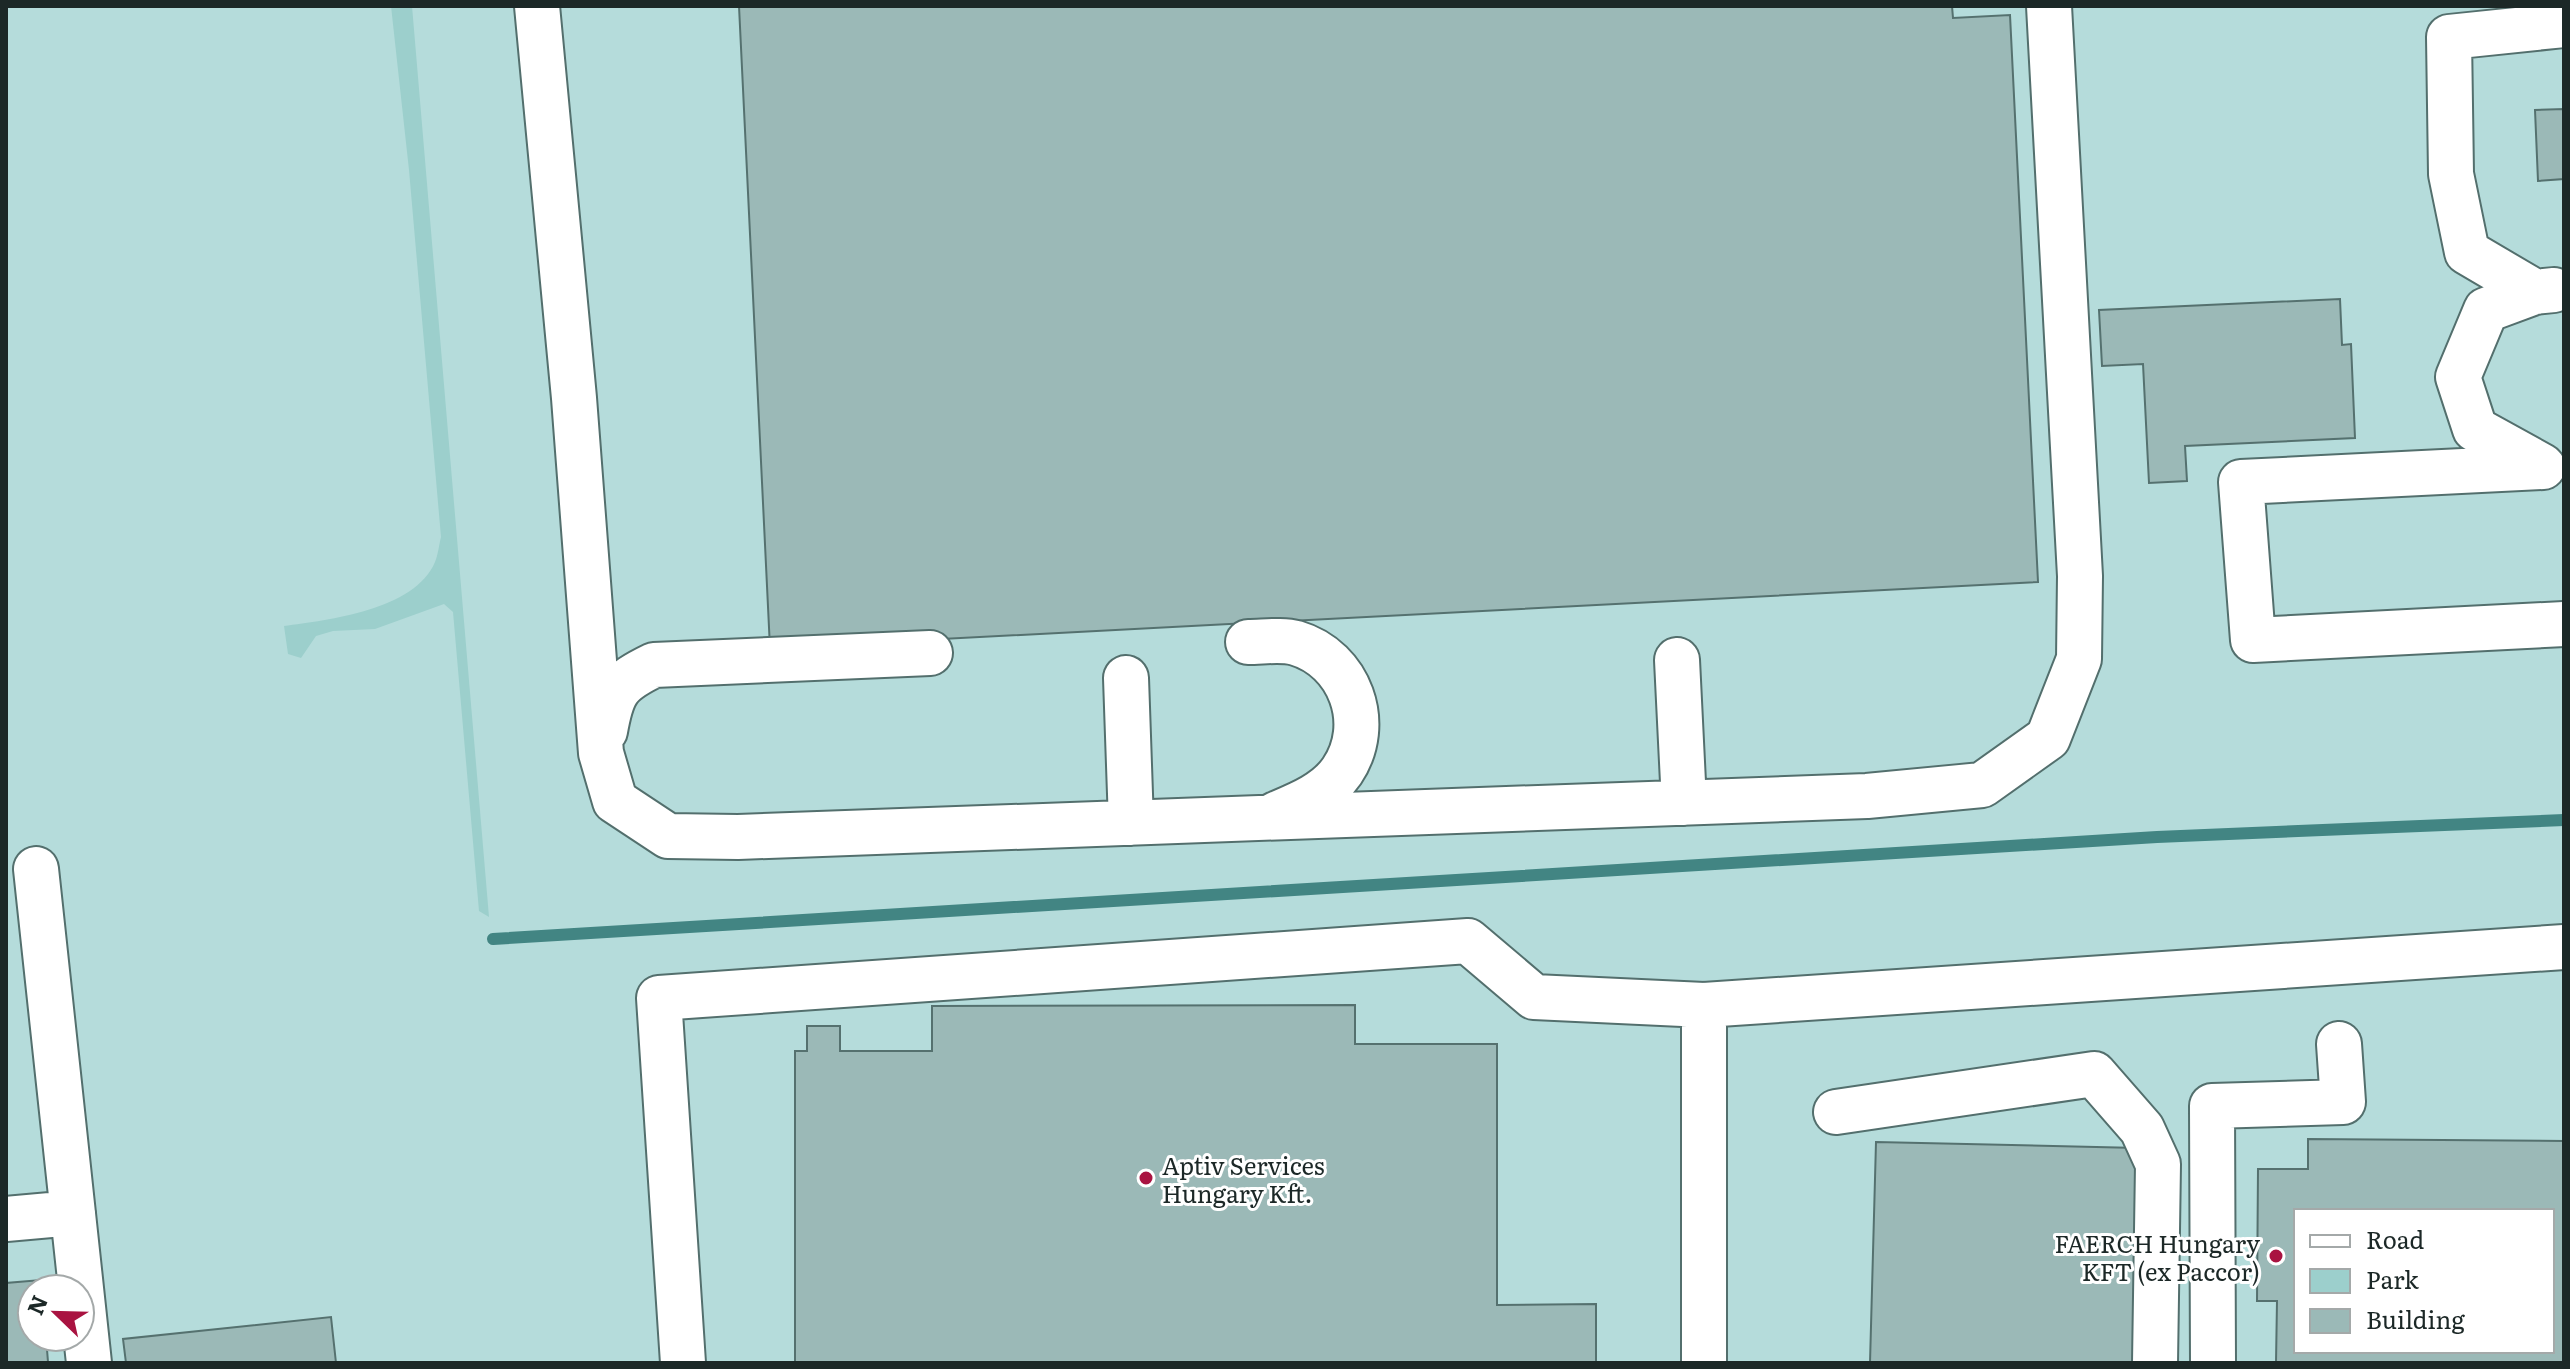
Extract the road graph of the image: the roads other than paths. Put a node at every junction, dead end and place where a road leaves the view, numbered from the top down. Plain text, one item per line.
1 (2049, 6) edge
2 (540, 9) edge
3 (2564, 25) edge
4 (2549, 291) edge
5 (2553, 465) edge
6 (2564, 624) edge
7 (1248, 642) dead end
8 (930, 653) dead end
9 (1677, 660) dead end
10 (1126, 678) dead end
11 (601, 753) junction
12 (1348, 760) junction
13 (1684, 803) junction
14 (1437, 811) junction
15 (1267, 818) junction
16 (1131, 823) junction
17 (36, 869) dead end
18 (2564, 947) edge
19 (1704, 1005) junction
20 (2339, 1044) dead end
21 (1836, 1112) dead end
22 (73, 1213) junction
23 (6, 1219) edge
24 (89, 1363) edge
25 (683, 1363) edge
26 (1704, 1363) edge
27 (2155, 1363) edge
28 (2213, 1363) edge

1 - 13 lane
2 - 11 lane
3 - 4 lane
4 - 5 lane
5 - 6 lane
7 - 12 lane
8 - 11 lane
9 - 13 lane
10 - 16 lane
11 - 16 lane
12 - 14 lane
12 - 15 lane
13 - 14 lane
14 - 15 lane
15 - 16 lane
17 - 22 lane
18 - 19 lane
19 - 25 lane
19 - 26 lane
20 - 28 lane
21 - 27 lane
22 - 23 lane
22 - 24 lane

